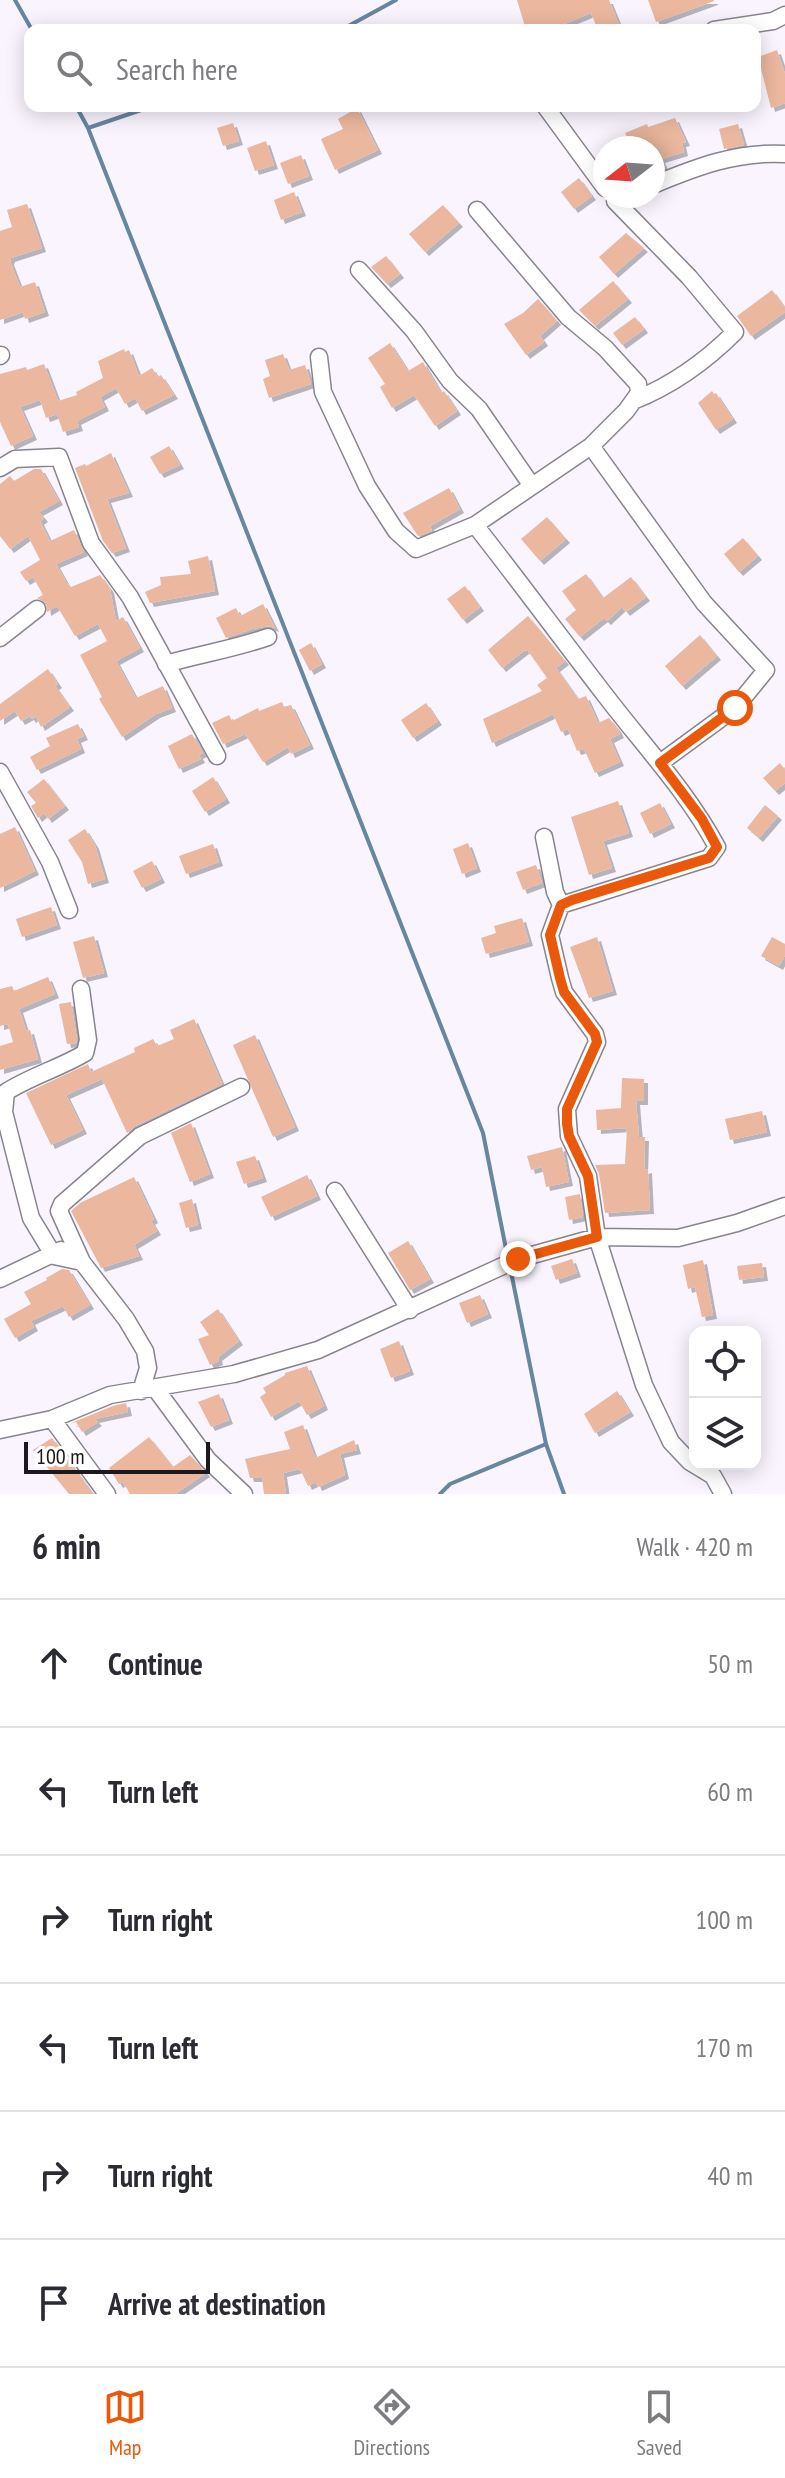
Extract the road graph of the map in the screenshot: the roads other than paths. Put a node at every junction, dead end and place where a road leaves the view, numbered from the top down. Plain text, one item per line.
1 (785, 15) edge
2 (753, 24) edge
3 (551, 112) edge
4 (785, 154) edge
5 (593, 167) edge
6 (665, 180) edge
7 (627, 208) edge
8 (477, 210) dead end
9 (359, 270) dead end
10 (319, 357) dead end
11 (633, 401) junction
12 (591, 446) junction
13 (0, 468) edge
14 (532, 486) junction
15 (475, 525) junction
16 (37, 609) dead end
17 (268, 637) dead end
18 (0, 638) edge
19 (166, 664) junction
20 (217, 756) dead end
21 (660, 763) junction
22 (0, 772) edge
23 (544, 837) dead end
24 (561, 905) junction
25 (69, 910) dead end
26 (81, 989) dead end
27 (241, 1087) dead end
28 (335, 1191) dead end
29 (785, 1206) edge
30 (597, 1237) junction
31 (72, 1242) junction
32 (54, 1256) junction
33 (82, 1262) junction
34 (0, 1279) edge
35 (410, 1310) junction
36 (148, 1389) junction
37 (52, 1419) junction
38 (0, 1430) edge
39 (238, 1488) edge
40 (107, 1494) edge
41 (217, 1494) edge
42 (723, 1494) edge

1 - 2 street
3 - 5 street
4 - 6 street
7 - 11 street
8 - 11 street
9 - 14 street
10 - 15 street
11 - 12 street
12 - 14 street
12 - 21 street
13 - 19 street
14 - 15 street
15 - 21 street
16 - 18 street
17 - 19 street
19 - 20 street
21 - 24 street
22 - 25 street
23 - 24 street
24 - 30 street
26 - 32 street
27 - 31 street
28 - 35 street
29 - 30 street
30 - 35 street
30 - 42 street
31 - 32 street
31 - 33 street
32 - 33 street
32 - 34 street
33 - 36 street
35 - 36 street
36 - 37 street
36 - 39 street
37 - 38 street
37 - 40 street
39 - 41 street

